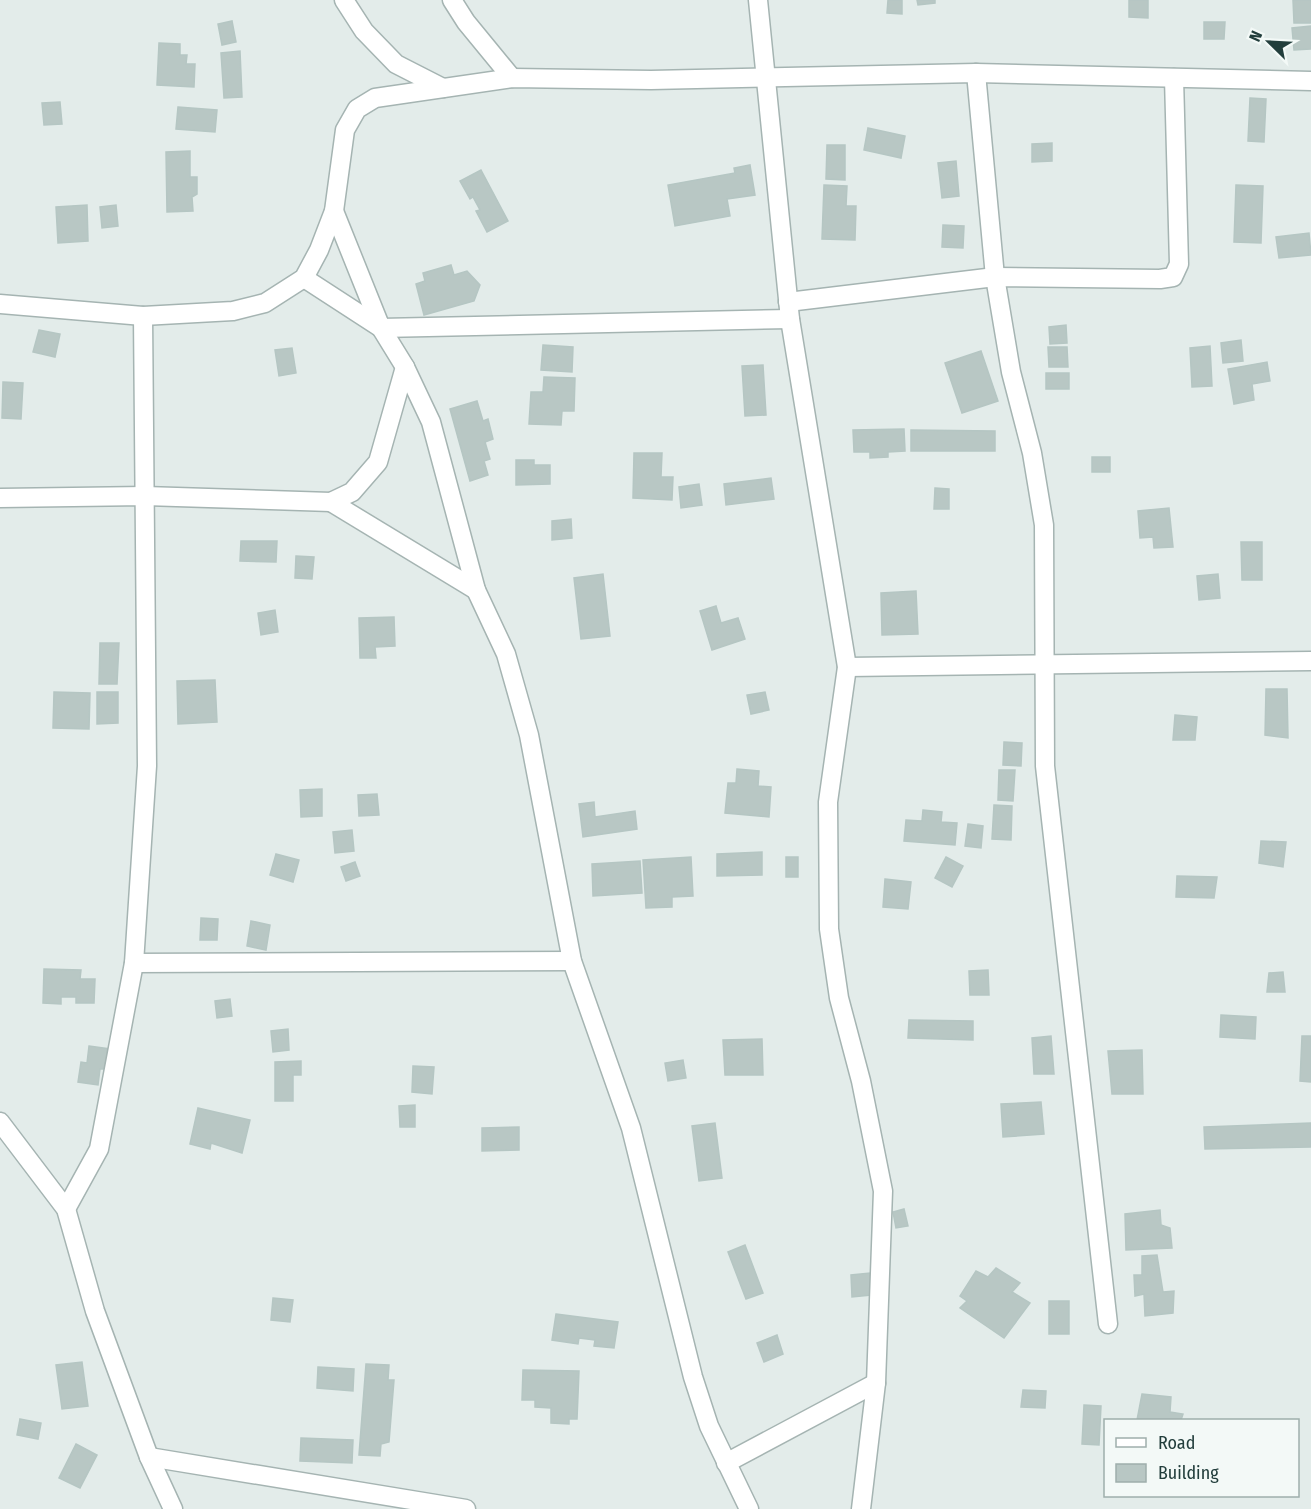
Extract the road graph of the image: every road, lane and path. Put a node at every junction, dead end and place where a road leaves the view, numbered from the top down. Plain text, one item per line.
1 (344, 0) edge
2 (452, 0) edge
3 (758, 0) edge
4 (976, 73) junction
5 (766, 76) junction
6 (512, 78) junction
7 (1174, 78) junction
8 (1311, 81) edge
9 (443, 88) junction
10 (334, 211) junction
11 (995, 277) junction
12 (304, 278) junction
13 (0, 304) edge
14 (789, 310) junction
15 (143, 316) junction
16 (381, 328) junction
17 (405, 367) junction
18 (145, 496) junction
19 (0, 498) edge
20 (332, 502) junction
21 (476, 590) junction
22 (1311, 661) edge
23 (1046, 663) junction
24 (847, 667) junction
25 (572, 961) junction
26 (134, 963) junction
27 (0, 1122) edge
28 (66, 1209) junction
29 (1108, 1324) dead end
30 (876, 1383) junction
31 (149, 1457) junction
32 (726, 1463) junction
33 (173, 1509) edge
34 (466, 1509) edge
35 (749, 1509) edge
36 (861, 1509) edge

1 - 9 street
2 - 6 street
3 - 5 street
4 - 5 street
4 - 7 street
4 - 11 street
5 - 6 street
5 - 14 street
6 - 9 street
7 - 8 street
7 - 11 street
9 - 10 street
10 - 12 street
10 - 16 street
11 - 14 street
11 - 23 street
12 - 15 street
12 - 16 street
13 - 15 street
14 - 16 street
14 - 24 street
15 - 18 street
16 - 17 street
17 - 20 street
17 - 21 street
18 - 19 street
18 - 20 street
18 - 26 street
20 - 21 street
21 - 25 street
22 - 23 street
23 - 24 street
23 - 29 street
24 - 30 street
25 - 26 street
25 - 32 street
26 - 28 street
27 - 28 street
28 - 31 street
30 - 32 street
30 - 36 street
31 - 33 street
31 - 34 street
32 - 35 street

